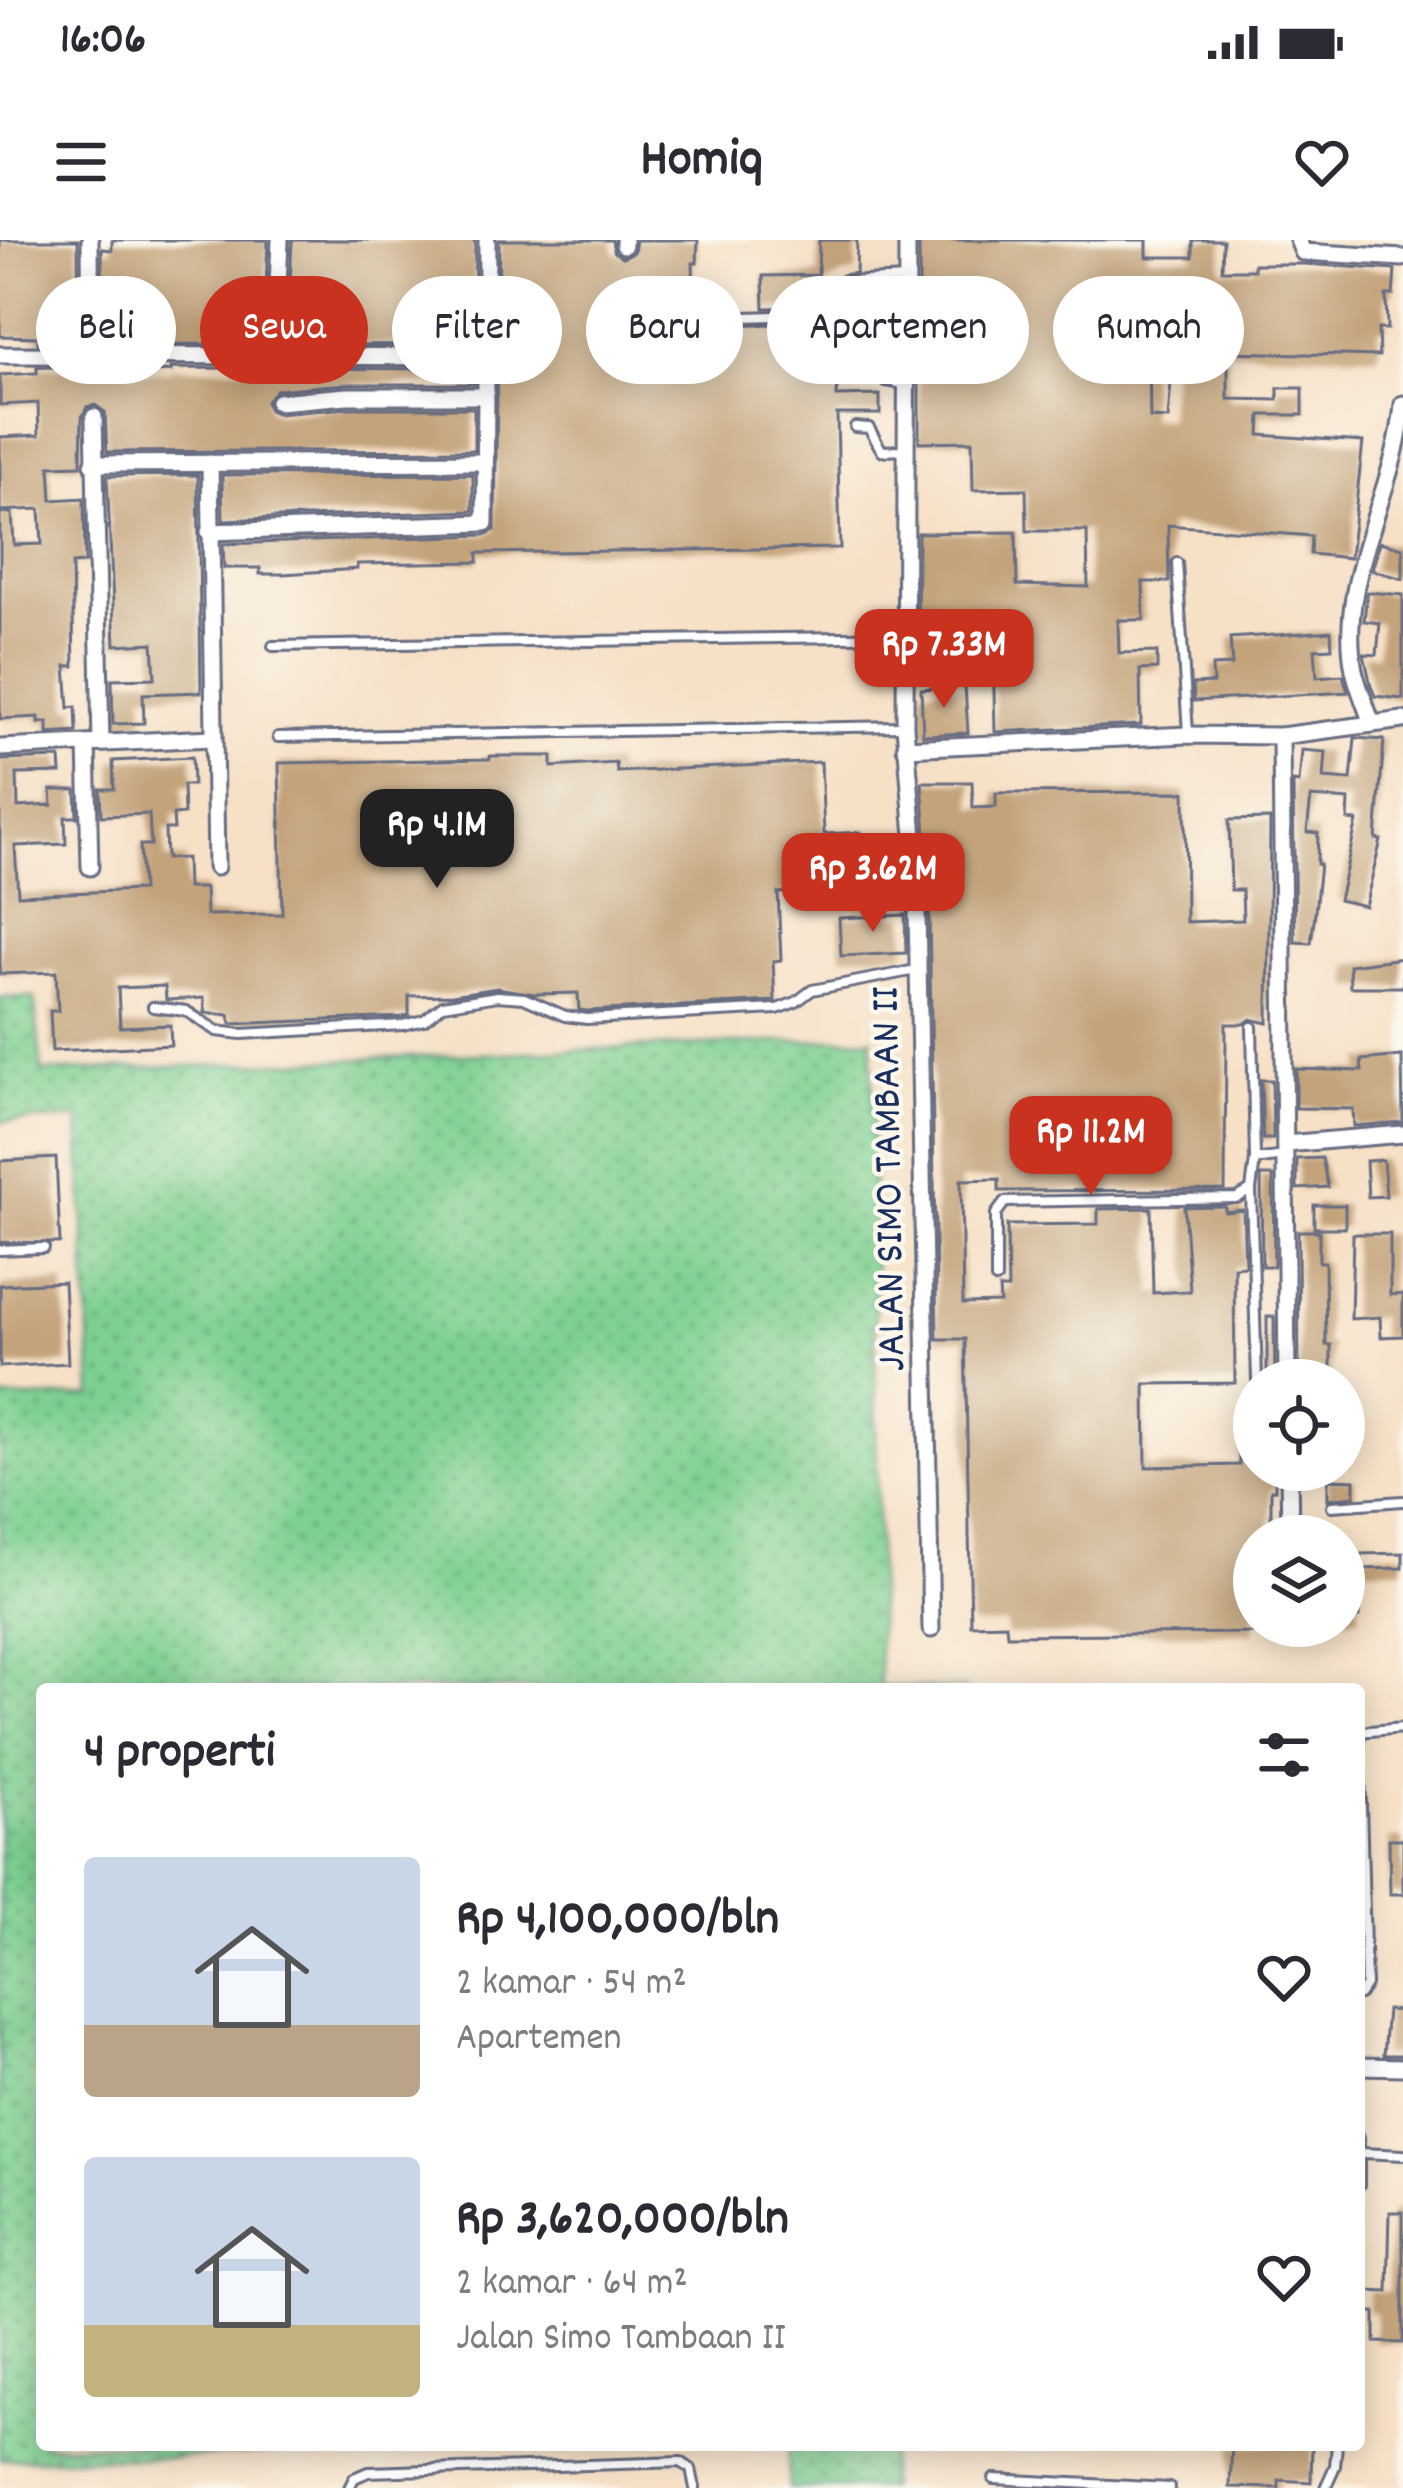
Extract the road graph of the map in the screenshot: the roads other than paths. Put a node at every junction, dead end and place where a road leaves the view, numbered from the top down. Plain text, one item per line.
1 (90, 240) edge
2 (280, 240) edge
3 (487, 240) edge
4 (907, 240) edge
5 (1298, 240) edge
6 (1403, 258) edge
7 (90, 276) edge
8 (279, 276) edge
9 (486, 276) edge
10 (907, 276) edge
11 (0, 355) edge
12 (36, 355) edge
13 (176, 355) edge
14 (392, 357) edge
15 (485, 384) edge
16 (908, 384) edge
17 (485, 397) junction
18 (278, 402) dead end
19 (1403, 404) edge
20 (94, 417) dead end
21 (855, 427) dead end
22 (905, 450) junction
23 (485, 462) junction
24 (209, 463) junction
25 (94, 464) junction
26 (208, 532) junction
27 (1178, 563) dead end
28 (905, 636) junction
29 (273, 646) dead end
30 (1403, 720) edge
31 (1372, 724) junction
32 (904, 726) junction
33 (1188, 735) junction
34 (1281, 736) junction
35 (278, 737) dead end
36 (212, 738) junction
37 (94, 744) junction
38 (0, 748) edge
39 (905, 748) junction
40 (216, 866) dead end
41 (90, 867) dead end
42 (917, 970) junction
43 (153, 1007) dead end
44 (1252, 1028) dead end
45 (1403, 1134) edge
46 (1286, 1150) junction
47 (1255, 1160) junction
48 (1251, 1190) junction
49 (44, 1248) dead end
50 (0, 1250) edge
51 (996, 1279) dead end
52 (1256, 1359) edge
53 (1287, 1359) edge
54 (1403, 1501) edge
55 (1332, 1506) dead end
56 (931, 1629) dead end
57 (1403, 1728) edge
58 (1365, 1731) edge
59 (1365, 1948) edge
60 (1365, 1986) edge
61 (1365, 2066) edge
62 (1403, 2067) edge
63 (1365, 2153) edge
64 (1403, 2155) edge
65 (1336, 2451) edge
66 (994, 2479) dead end
67 (350, 2488) edge
68 (695, 2488) edge
69 (1170, 2488) edge
70 (1325, 2488) edge

1 - 7 street
2 - 8 street
3 - 9 street
4 - 10 street, JALAN SIMO TAMBAAN II
5 - 6 street
11 - 12 street
13 - 14 street
15 - 17 street
16 - 22 street, JALAN SIMO TAMBAAN II
17 - 18 street
17 - 23 street
19 - 31 street
20 - 25 street
21 - 22 lane
22 - 28 street, JALAN SIMO TAMBAAN II
23 - 24 street
23 - 26 street
24 - 25 street
24 - 26 street
25 - 37 street
26 - 36 street
27 - 33 lane
28 - 29 lane
28 - 32 street, JALAN SIMO TAMBAAN II
30 - 31 street
31 - 34 street
32 - 35 lane
32 - 39 street, JALAN SIMO TAMBAAN II
33 - 34 street
33 - 39 street
34 - 46 street
36 - 37 street
36 - 40 street
37 - 38 street
37 - 41 street
39 - 42 street, JALAN SIMO TAMBAAN II
42 - 43 lane
42 - 56 street, JALAN SIMO TAMBAAN II
44 - 47 lane
45 - 46 street
46 - 47 lane
46 - 53 street
47 - 48 lane
48 - 51 lane
48 - 52 lane
49 - 50 lane
54 - 55 lane
57 - 58 lane
59 - 60 lane
61 - 62 street
63 - 64 lane
65 - 70 lane
66 - 69 lane
67 - 68 lane

